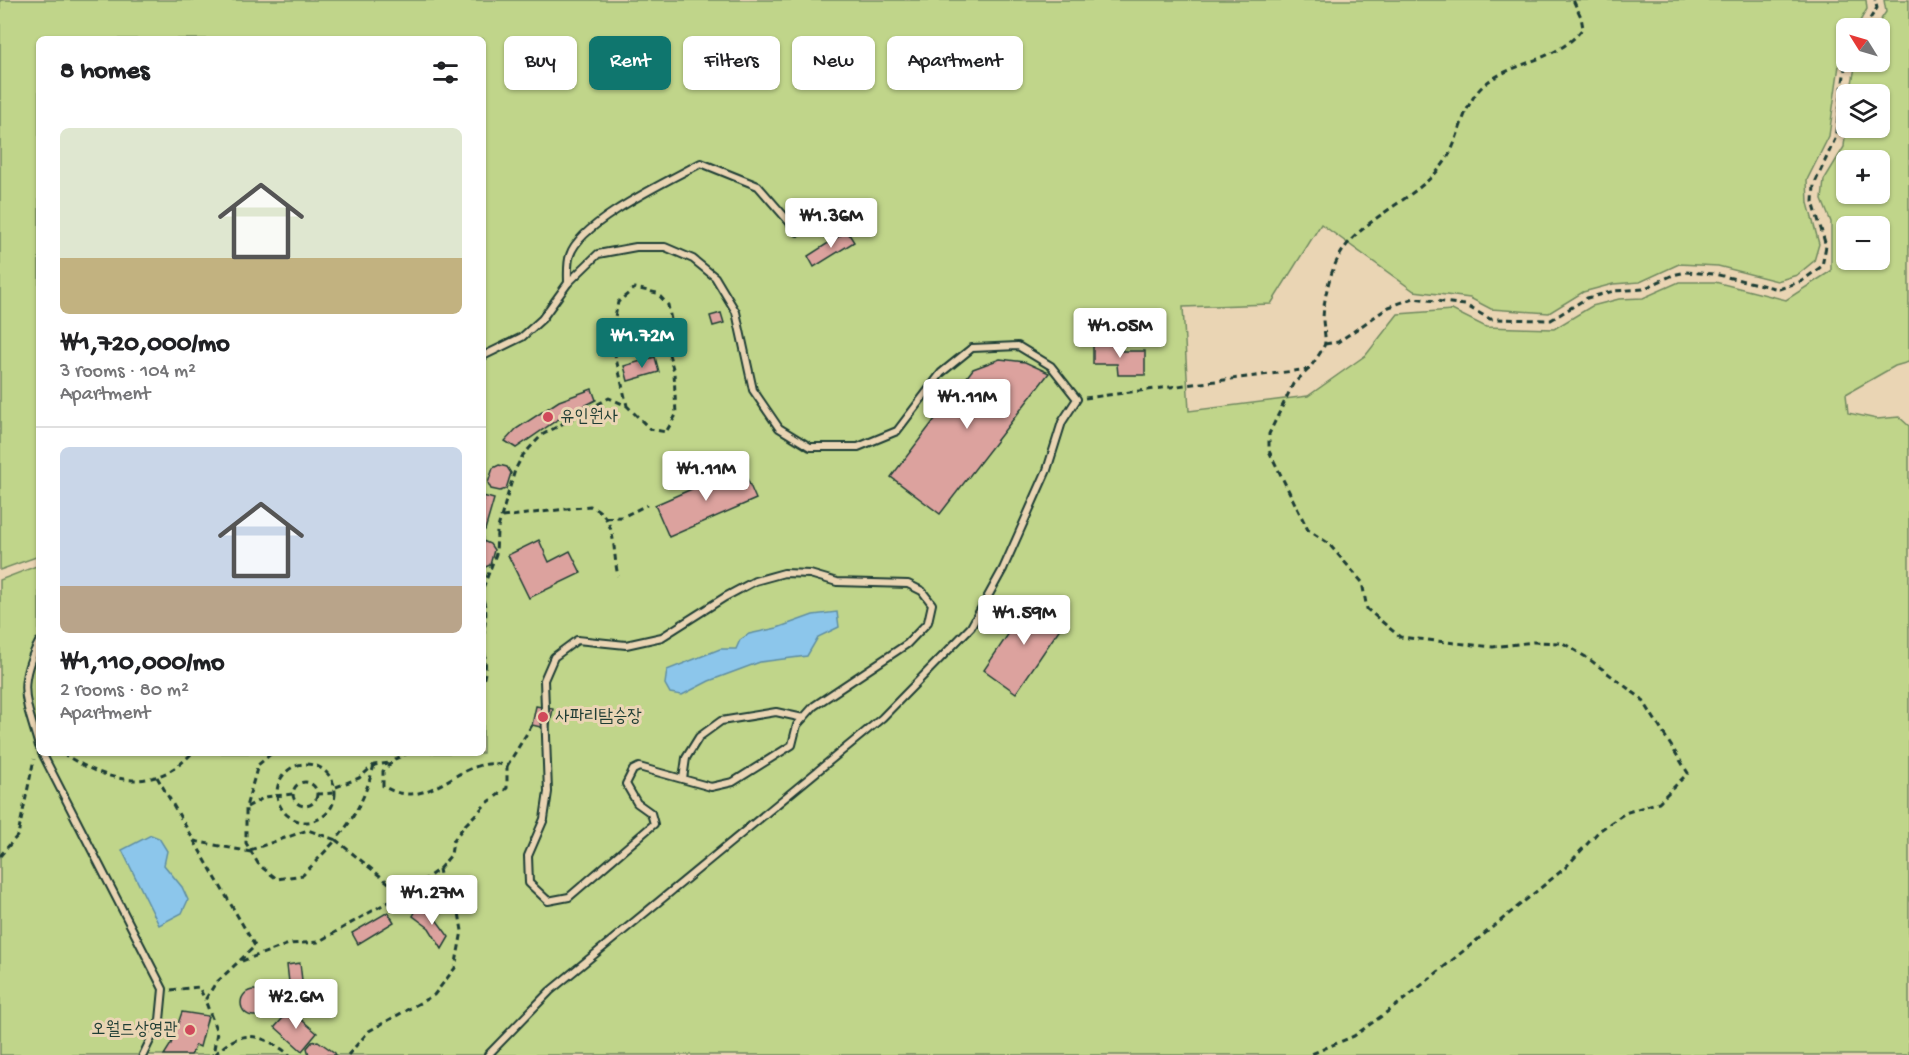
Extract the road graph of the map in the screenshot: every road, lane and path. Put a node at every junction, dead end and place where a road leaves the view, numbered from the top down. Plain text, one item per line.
1 (1573, 0) edge
2 (1875, 0) edge
3 (1870, 18) edge
4 (1844, 72) edge
5 (798, 232) dead end
6 (568, 283) junction
7 (1325, 344) junction
8 (486, 355) edge
9 (1309, 369) junction
10 (1077, 399) junction
11 (627, 406) junction
12 (647, 505) dead end
13 (502, 517) junction
14 (606, 518) junction
15 (618, 576) dead end
16 (486, 580) edge
17 (36, 648) edge
18 (486, 654) edge
19 (486, 673) edge
20 (546, 718) junction
21 (803, 718) junction
22 (36, 735) edge
23 (36, 755) edge
24 (44, 756) edge
25 (67, 756) edge
26 (188, 756) edge
27 (268, 756) edge
28 (402, 756) edge
29 (390, 763) dead end
30 (374, 765) junction
31 (507, 766) junction
32 (157, 777) junction
33 (683, 779) junction
34 (335, 788) junction
35 (335, 793) junction
36 (277, 794) junction
37 (293, 794) junction
38 (317, 794) junction
39 (246, 807) junction
40 (336, 840) junction
41 (194, 841) junction
42 (251, 851) junction
43 (0, 856) edge
44 (439, 869) junction
45 (402, 894) junction
46 (242, 961) junction
47 (163, 989) junction
48 (205, 1000) junction
49 (143, 1055) edge
50 (214, 1055) edge
51 (290, 1055) edge
52 (348, 1055) edge
53 (488, 1055) edge
54 (1309, 1055) edge

1 - 7 path
2 - 3 path
4 - 7 path
5 - 6 lane
6 - 8 lane
6 - 10 lane
7 - 9 path
9 - 10 path
9 - 54 path
10 - 53 lane
11 - 11 path
11 - 13 path
12 - 14 path
13 - 14 path
13 - 16 path
14 - 15 path
17 - 22 lane
18 - 19 path
20 - 21 lane
20 - 31 path
20 - 33 lane
21 - 33 lane
21 - 33 lane
23 - 43 path
24 - 47 lane
25 - 32 path
26 - 32 path
27 - 39 path
28 - 31 path
29 - 30 path
30 - 34 path
30 - 40 path
31 - 44 path
32 - 41 path
34 - 35 path
34 - 36 path
35 - 36 path
35 - 38 path
36 - 37 path
36 - 39 path
37 - 38 path
37 - 38 path
39 - 42 path
40 - 42 path
40 - 42 path
40 - 45 path
41 - 42 path
41 - 46 path
44 - 45 path
44 - 52 path
45 - 46 path
46 - 48 path
47 - 48 path
47 - 49 lane
48 - 50 path
50 - 51 path

